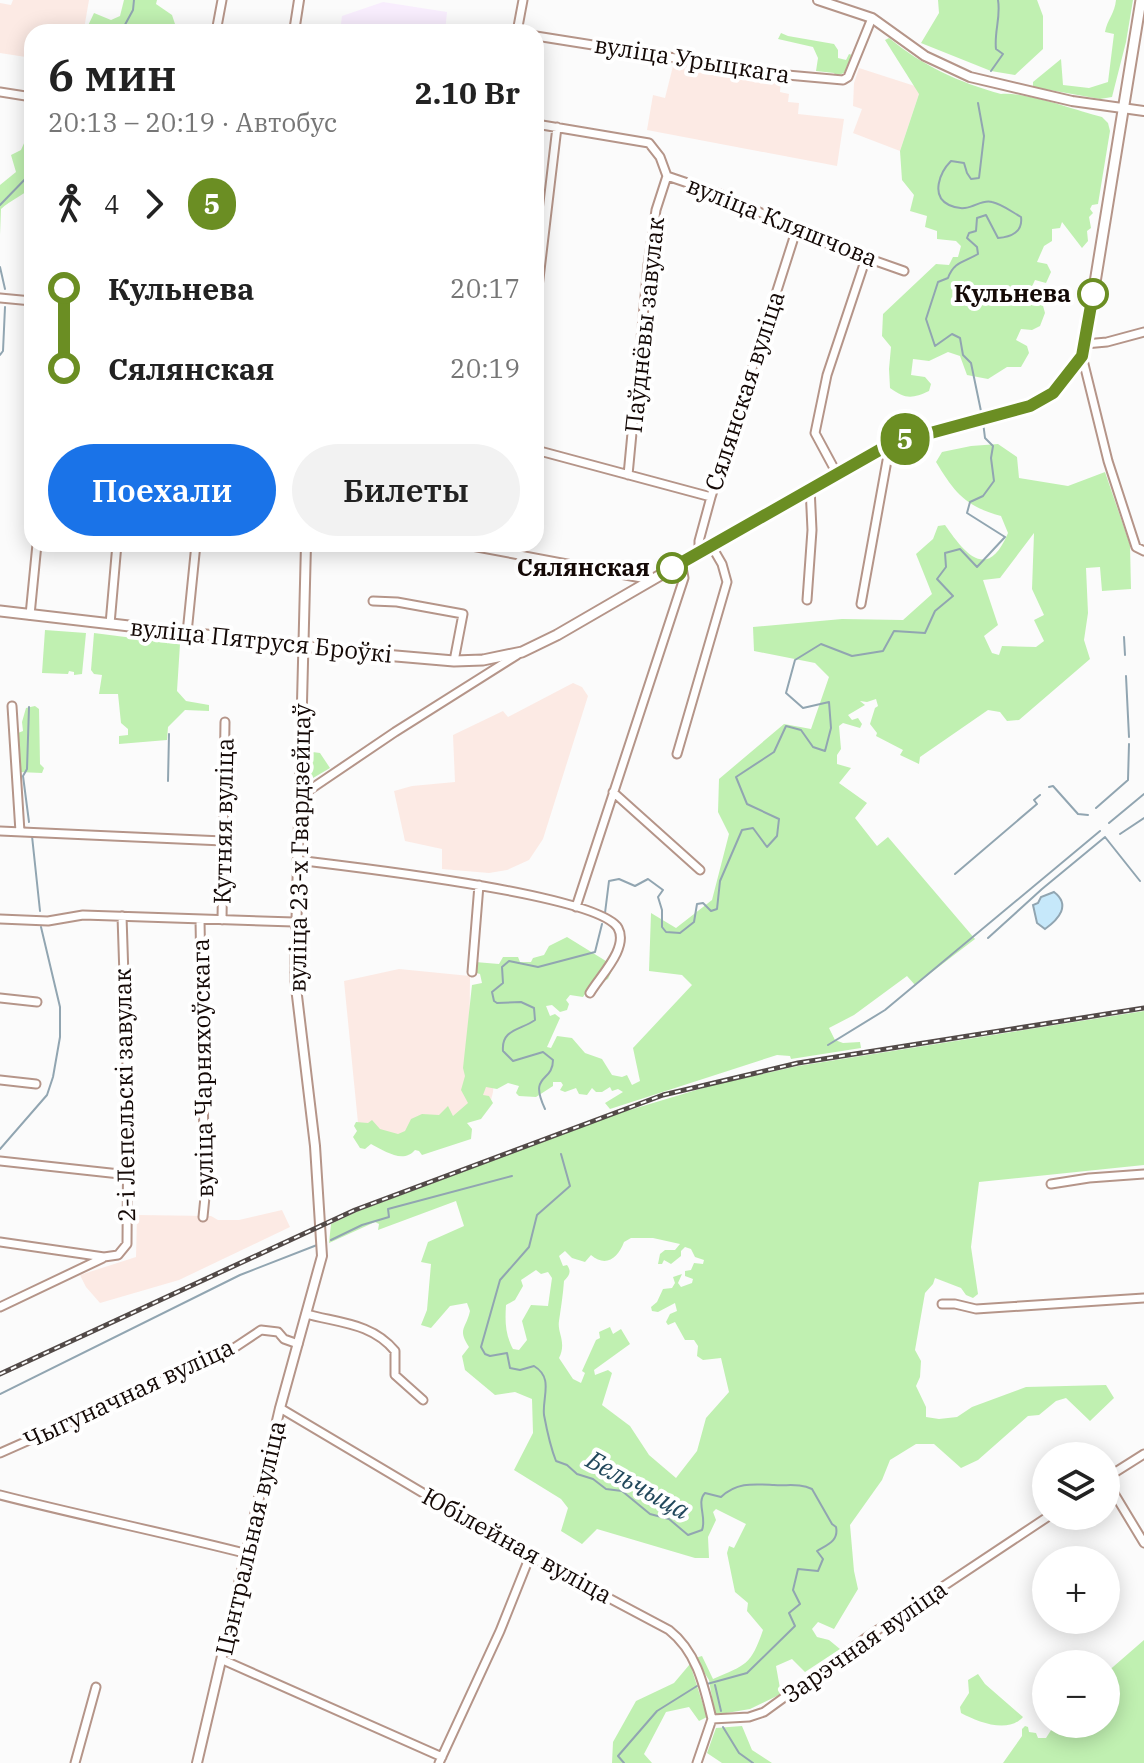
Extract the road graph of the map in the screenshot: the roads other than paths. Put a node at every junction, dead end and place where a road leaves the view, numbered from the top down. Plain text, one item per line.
1 (222, 0) edge
2 (299, 0) edge
3 (523, 0) edge
4 (818, 0) edge
5 (1141, 0) edge
6 (846, 4) edge
7 (872, 18) junction
8 (218, 24) edge
9 (295, 24) edge
10 (518, 24) edge
11 (544, 37) edge
12 (0, 92) edge
13 (24, 96) edge
14 (1124, 110) junction
15 (1144, 111) edge
16 (544, 125) edge
17 (557, 127) junction
18 (667, 176) junction
19 (796, 231) junction
20 (544, 237) edge
21 (866, 258) junction
22 (904, 271) dead end
23 (0, 298) edge
24 (24, 300) edge
25 (1144, 332) edge
26 (1085, 344) junction
27 (1082, 356) junction
28 (890, 444) junction
29 (544, 452) edge
30 (836, 472) junction
31 (628, 475) junction
32 (810, 487) junction
33 (711, 497) junction
34 (711, 545) junction
35 (1144, 551) edge
36 (36, 552) edge
37 (116, 552) edge
38 (195, 552) edge
39 (306, 552) edge
40 (524, 552) edge
41 (699, 552) junction
42 (681, 562) junction
43 (652, 580) junction
44 (807, 600) dead end
45 (373, 601) dead end
46 (861, 604) dead end
47 (0, 611) edge
48 (30, 615) junction
49 (110, 624) junction
50 (187, 633) junction
51 (304, 647) junction
52 (522, 652) junction
53 (454, 661) junction
54 (12, 706) dead end
55 (225, 722) dead end
56 (677, 754) dead end
57 (613, 792) junction
58 (299, 797) junction
59 (0, 831) edge
60 (20, 832) junction
61 (223, 841) junction
62 (297, 860) junction
63 (700, 870) dead end
64 (479, 885) junction
65 (576, 907) junction
66 (122, 916) junction
67 (0, 919) edge
68 (200, 920) junction
69 (222, 920) junction
70 (294, 922) junction
71 (472, 972) dead end
72 (590, 993) dead end
73 (0, 998) edge
74 (37, 1002) dead end
75 (0, 1080) edge
76 (36, 1084) dead end
77 (0, 1161) edge
78 (1144, 1174) edge
79 (129, 1175) junction
80 (1051, 1184) dead end
81 (203, 1217) dead end
82 (0, 1242) edge
83 (78, 1253) junction
84 (104, 1257) junction
85 (81, 1269) junction
86 (1144, 1298) edge
87 (942, 1304) dead end
88 (0, 1307) edge
89 (306, 1314) junction
90 (298, 1344) junction
91 (423, 1400) dead end
92 (280, 1408) junction
93 (0, 1453) edge
94 (1144, 1454) edge
95 (1120, 1470) edge
96 (0, 1495) edge
97 (1120, 1503) edge
98 (1032, 1527) edge
99 (1144, 1543) edge
100 (248, 1554) junction
101 (530, 1556) junction
102 (223, 1660) junction
103 (96, 1687) dead end
104 (712, 1719) junction
105 (440, 1760) edge
106 (75, 1763) edge
107 (197, 1763) edge
108 (697, 1763) edge

1 - 8 street
2 - 9 street
3 - 10 street
4 - 6 street
5 - 14 main road
6 - 7 street
7 - 11 street, вуліца Урыцкага
7 - 14 street
12 - 13 street
14 - 15 street
14 - 26 main road
16 - 17 street, вуліца Кляшчова
17 - 18 street, вуліца Кляшчова
17 - 20 street
18 - 19 street, вуліца Кляшчова
18 - 31 street, Паўднёвы завулак
19 - 21 street, вуліца Кляшчова
19 - 33 street, Сялянская вуліца
21 - 22 street, вуліца Кляшчова
21 - 30 street
23 - 24 street
25 - 26 street
26 - 27 main road
27 - 28 main road, вуліца Пятруся Броўкі
27 - 35 street
28 - 30 main road, вуліца Пятруся Броўкі
28 - 46 street
29 - 31 street
30 - 32 main road, вуліца Пятруся Броўкі
31 - 33 street
32 - 34 main road, вуліца Пятруся Броўкі
32 - 44 street
33 - 41 street, Сялянская вуліца
34 - 41 main road, вуліца Пятруся Броўкі
34 - 56 street
36 - 48 street
37 - 49 street
38 - 50 street
39 - 51 street, вуліца 23-х Гвардзейцаў
40 - 43 street
41 - 42 main road, вуліца Пятруся Броўкі
42 - 43 main road, вуліца Пятруся Броўкі
42 - 57 street
43 - 52 main road, вуліца Пятруся Броўкі
45 - 53 street
47 - 48 main road, вуліца Пятруся Броўкі
48 - 49 main road, вуліца Пятруся Броўкі
49 - 50 main road, вуліца Пятруся Броўкі
50 - 51 main road, вуліца Пятруся Броўкі
51 - 53 main road, вуліца Пятруся Броўкі
51 - 58 street, вуліца 23-х Гвардзейцаў
52 - 53 main road, вуліца Пятруся Броўкі
52 - 58 street, вуліца Пятруся Броўкі
54 - 60 street
55 - 61 street, Кутняя вуліца
57 - 63 street
57 - 65 street
58 - 62 street, вуліца 23-х Гвардзейцаў
59 - 60 street
60 - 61 street
61 - 69 street, Кутняя вуліца
62 - 64 street
62 - 70 street, вуліца 23-х Гвардзейцаў
64 - 65 street
64 - 71 street
65 - 72 street
66 - 67 street
66 - 68 street
66 - 79 street, 2-і Лепельскі завулак
68 - 69 street
68 - 81 street, вуліца Чарняхоўскага
69 - 70 street
70 - 89 street, вуліца 23-х Гвардзейцаў
73 - 74 street
75 - 76 street
77 - 79 street
78 - 80 street
79 - 84 street, 2-і Лепельскі завулак
82 - 83 street
83 - 84 street
83 - 85 street
84 - 85 street
85 - 88 street
86 - 87 street
89 - 90 street, Цэнтральная вуліца
89 - 91 street
90 - 92 street, Цэнтральная вуліца
90 - 93 street, Чыгуначная вуліца
92 - 100 street, Цэнтральная вуліца
92 - 101 street, Юбілейная вуліца
94 - 95 street
96 - 100 street
97 - 99 street
98 - 104 street, Зарэчная вуліца
100 - 102 street, Цэнтральная вуліца
101 - 104 street, Юбілейная вуліца
101 - 105 street
102 - 105 street
102 - 107 street, Цэнтральная вуліца
103 - 106 street
104 - 108 street

